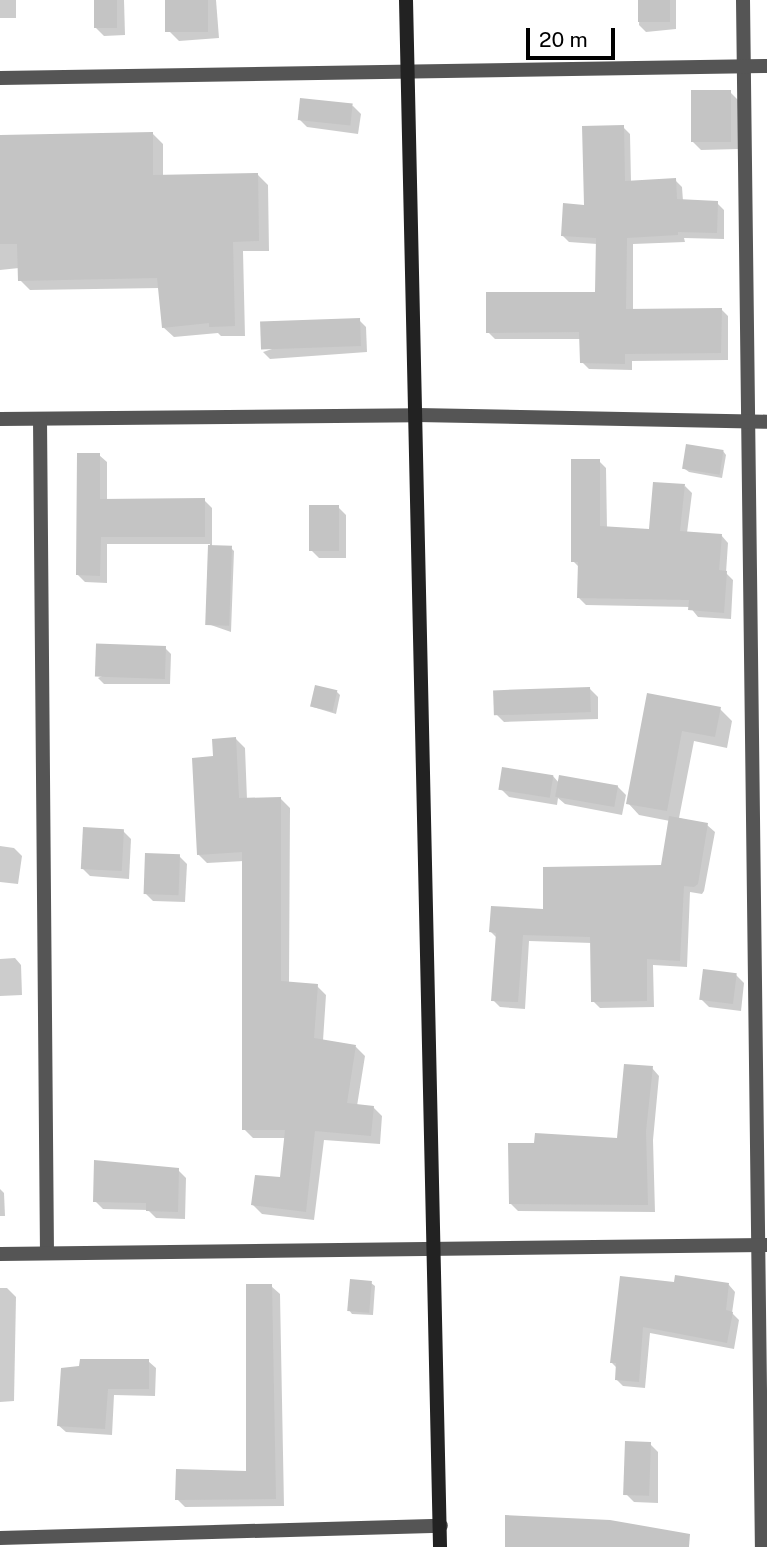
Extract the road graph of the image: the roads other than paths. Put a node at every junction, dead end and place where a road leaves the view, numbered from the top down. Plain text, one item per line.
1 (406, 0) edge
2 (743, 0) edge
3 (767, 66) edge
4 (744, 67) junction
5 (407, 72) junction
6 (0, 78) edge
7 (417, 415) junction
8 (0, 419) edge
9 (40, 419) junction
10 (749, 422) junction
11 (767, 422) edge
12 (764, 1245) edge
13 (433, 1251) junction
14 (47, 1253) junction
15 (0, 1254) edge
16 (441, 1526) junction
17 (0, 1538) edge
18 (440, 1547) edge
19 (762, 1547) edge

1 - 5 street
2 - 4 street
3 - 4 street
4 - 5 street
4 - 10 street
5 - 6 street
5 - 7 street
7 - 9 street
7 - 10 street
7 - 13 street
8 - 9 street
9 - 14 street
10 - 11 street
10 - 12 street
12 - 13 street
12 - 19 street
13 - 14 street
13 - 16 street
14 - 15 street
16 - 17 street
16 - 18 street

